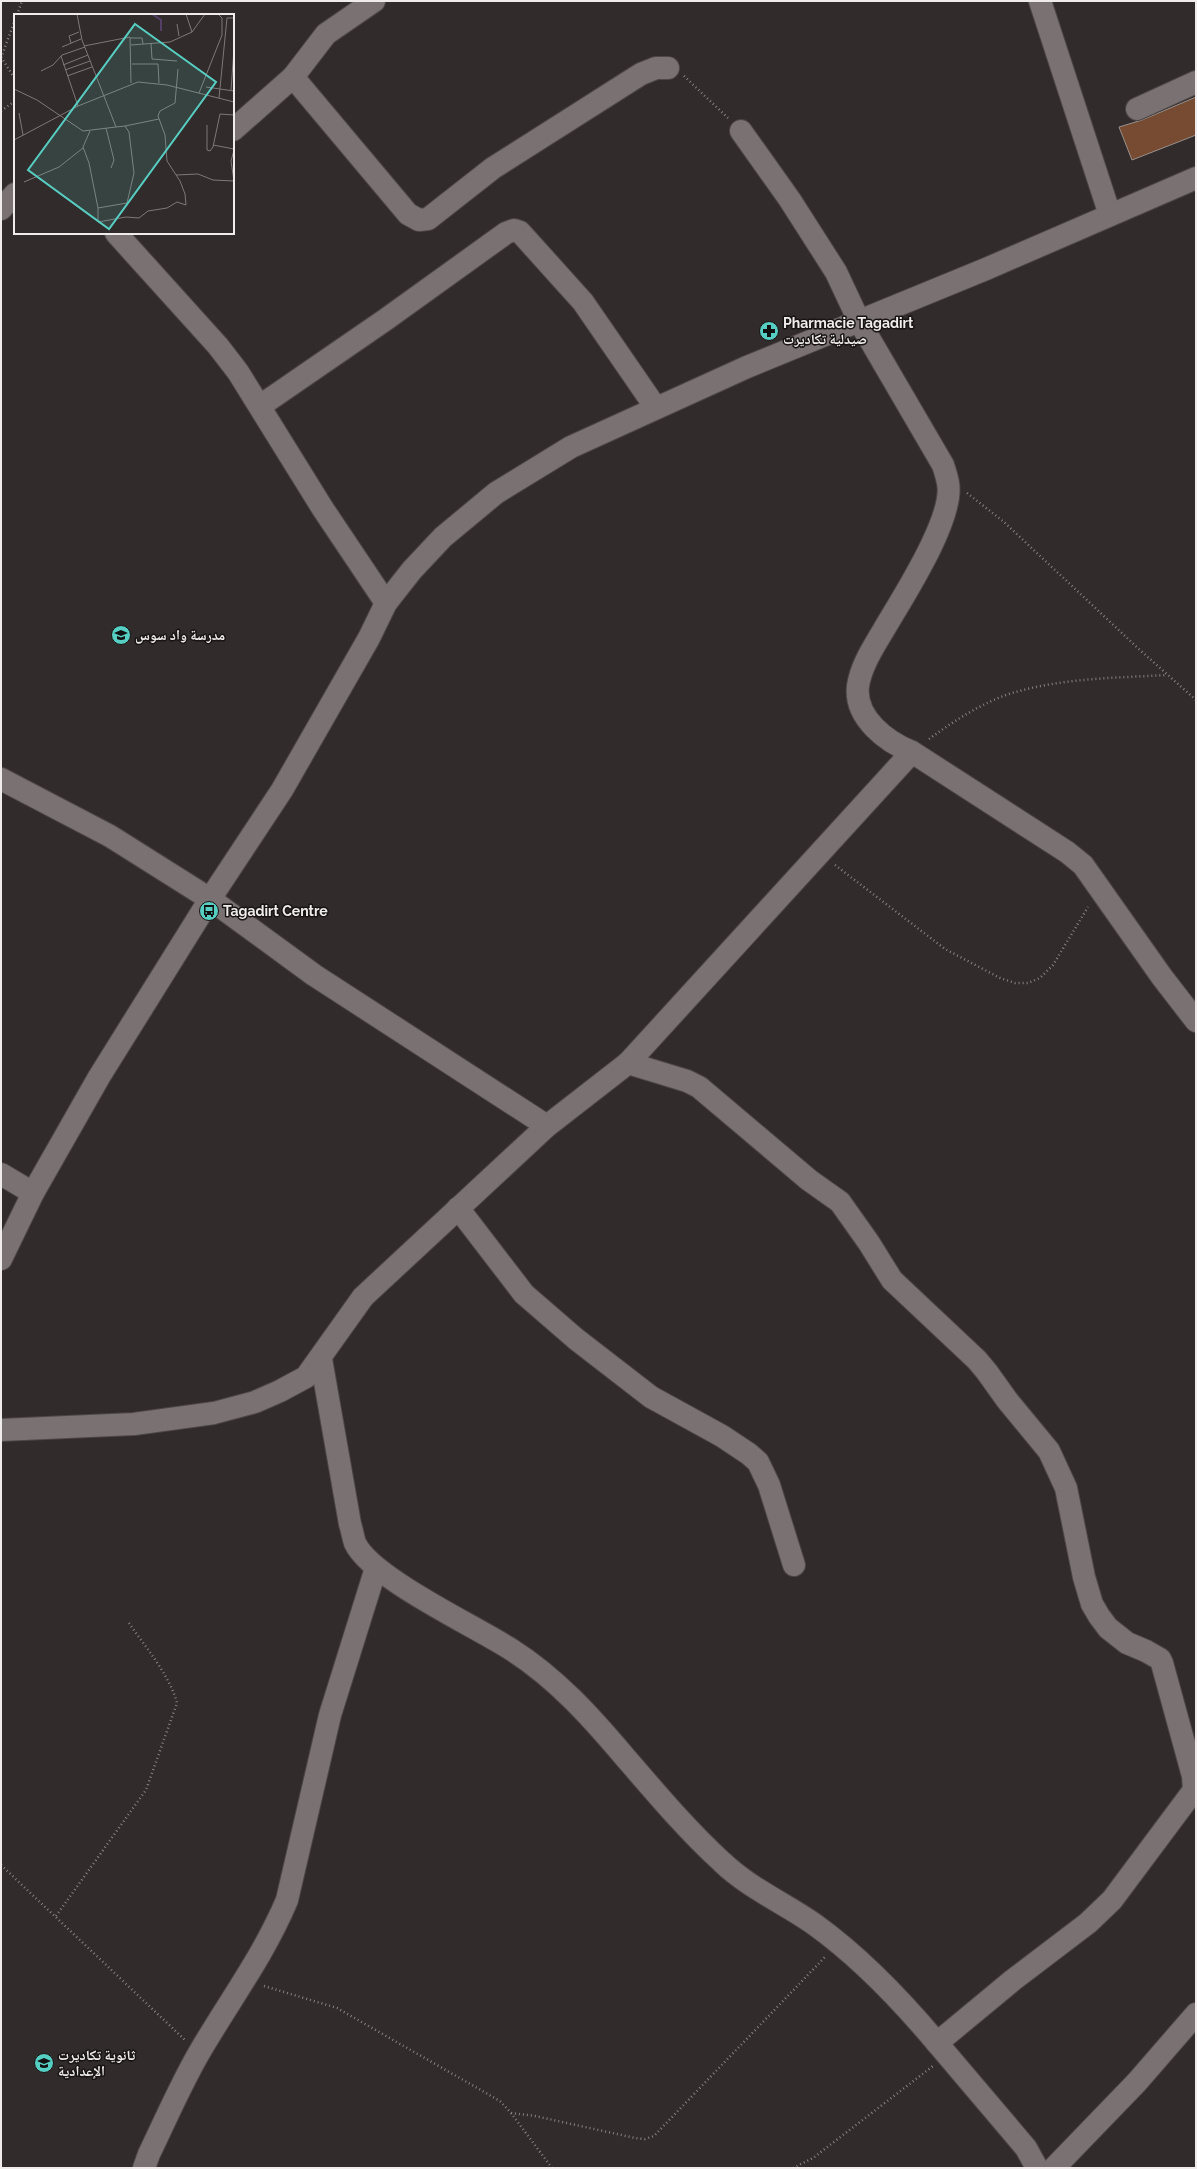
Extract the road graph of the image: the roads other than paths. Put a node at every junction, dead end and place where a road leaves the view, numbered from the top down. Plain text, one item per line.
1 (374, 1) edge
2 (1040, 1) edge
3 (668, 68) road end
4 (293, 77) junction
5 (1196, 82) edge
6 (1137, 109) dead end
7 (234, 129) edge
8 (741, 131) road end
9 (1196, 178) edge
10 (14, 195) edge
11 (1, 209) edge
12 (1110, 215) junction
13 (117, 234) edge
14 (859, 321) junction
15 (260, 406) junction
16 (656, 408) junction
17 (386, 603) junction
18 (912, 752) junction
19 (1, 779) edge
20 (210, 900) junction
21 (1196, 1021) edge
22 (628, 1064) junction
23 (547, 1126) junction
24 (1, 1174) edge
25 (33, 1193) junction
26 (458, 1208) junction
27 (1, 1259) edge
28 (321, 1359) junction
29 (1, 1430) edge
30 (794, 1565) dead end
31 (376, 1568) junction
32 (1196, 2014) edge
33 (942, 2049) junction
34 (144, 2168) edge
35 (1037, 2168) edge
36 (1054, 2168) edge

1 - 4 street
2 - 12 street
3 - 4 street
4 - 7 street
5 - 6 street
8 - 14 street
9 - 12 street
10 - 11 street
12 - 14 street
13 - 15 street
14 - 16 street
14 - 18 street
15 - 16 street
15 - 17 street
16 - 17 street
17 - 20 street
18 - 21 street
18 - 22 street
19 - 20 street
20 - 23 street
20 - 25 street
22 - 23 street
22 - 33 street
23 - 26 street
24 - 25 street
25 - 27 street
26 - 28 street
26 - 30 street
28 - 29 street
28 - 31 street
31 - 33 street
31 - 34 street
32 - 36 street
33 - 35 street

